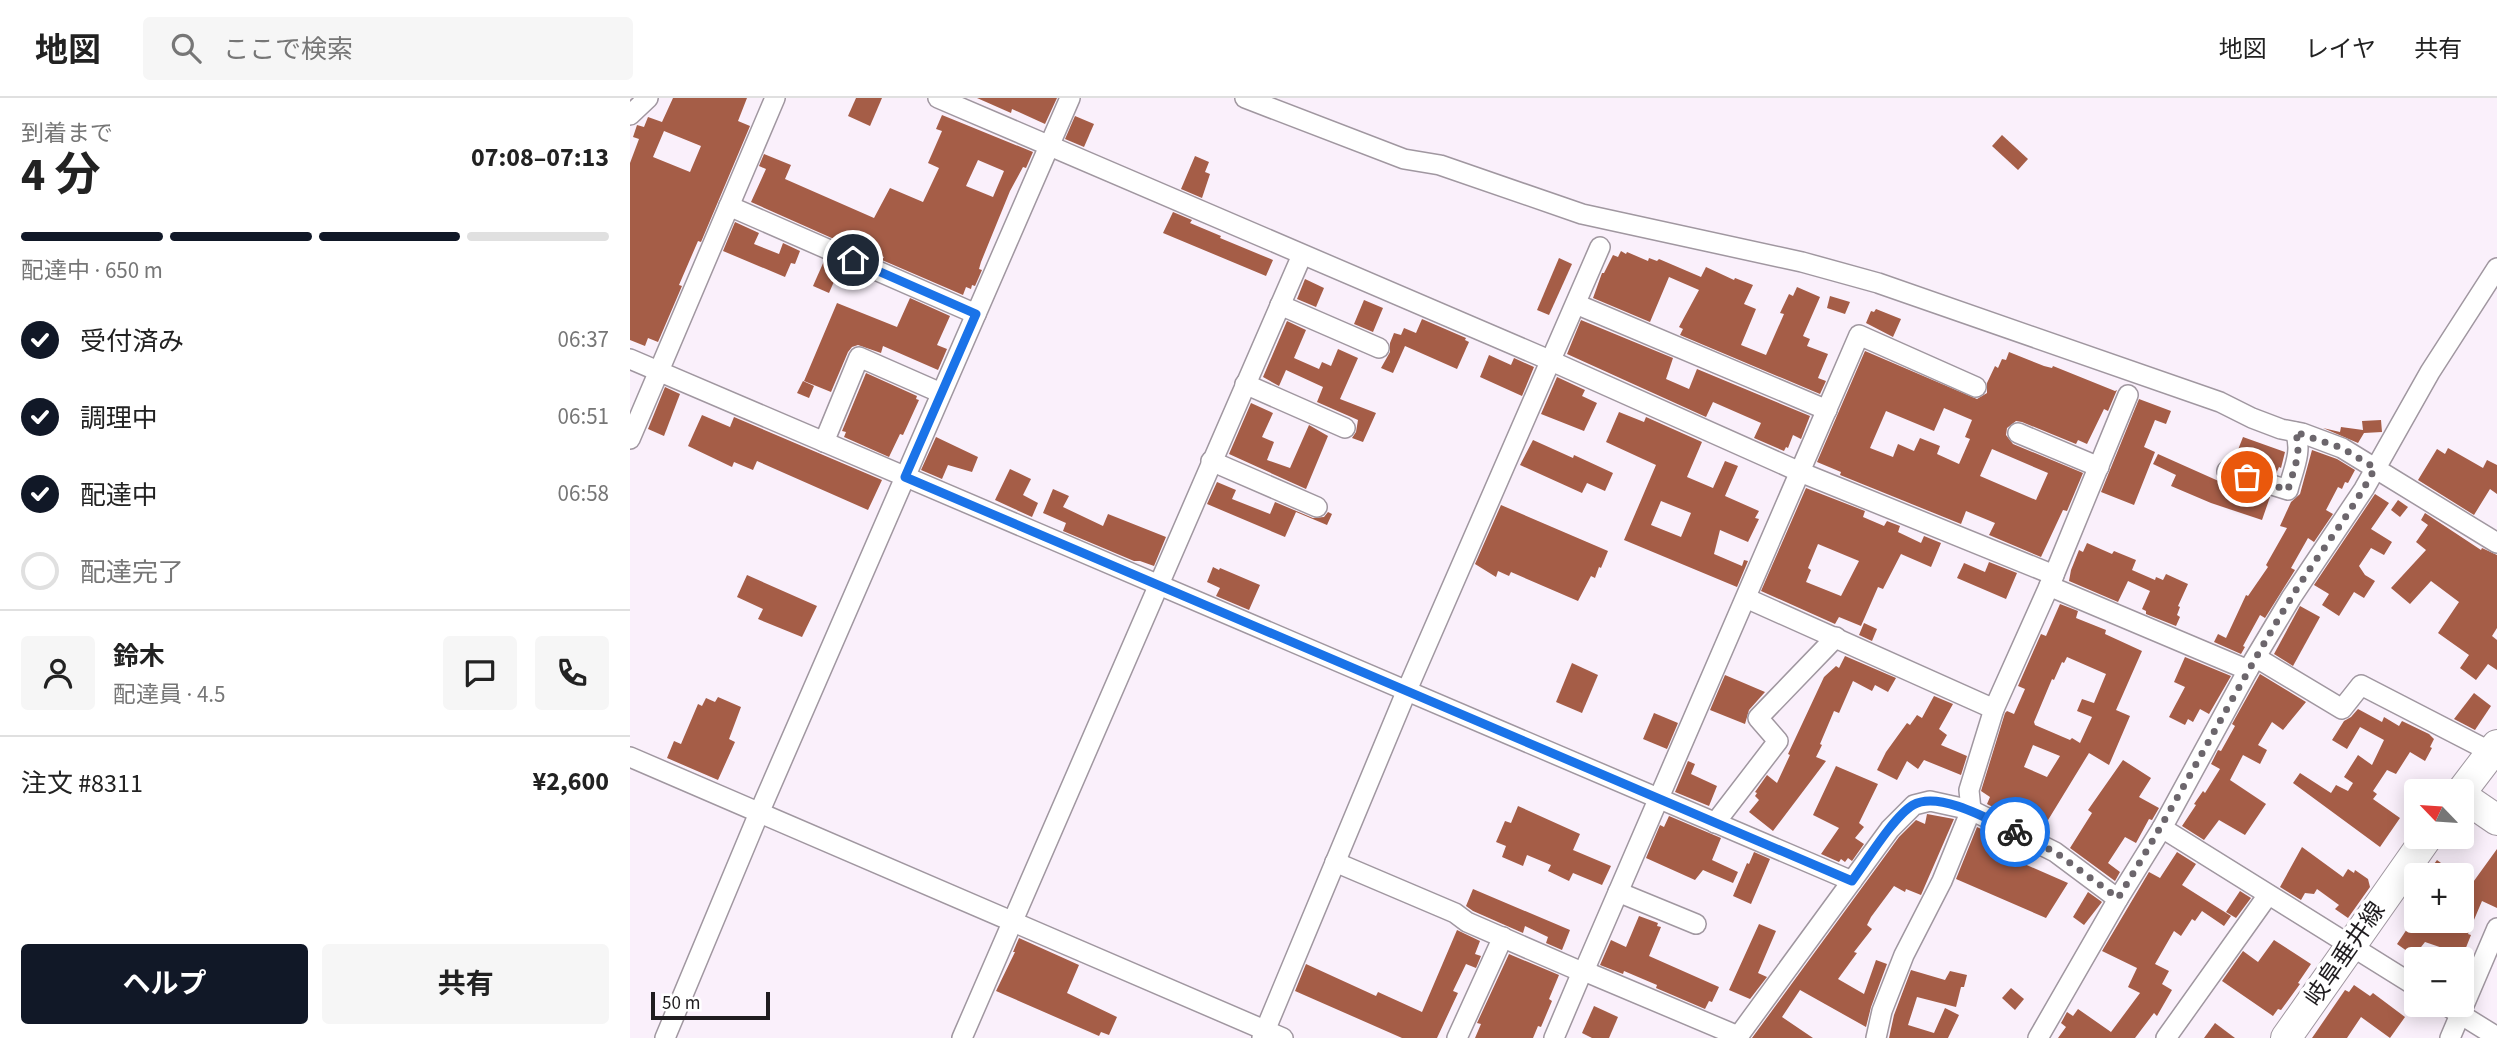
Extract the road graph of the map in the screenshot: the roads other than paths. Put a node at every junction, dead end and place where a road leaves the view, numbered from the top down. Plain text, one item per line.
1 (648, 98) edge
2 (775, 98) edge
3 (939, 98) edge
4 (1070, 98) edge
5 (1245, 98) edge
6 (630, 115) edge
7 (1049, 145) junction
8 (729, 206) junction
9 (1600, 247) dead end
10 (1302, 255) junction
11 (2497, 268) edge
12 (1576, 304) junction
13 (1280, 305) junction
14 (976, 314) junction
15 (1379, 348) dead end
16 (630, 359) edge
17 (1551, 361) junction
18 (659, 371) junction
19 (1245, 384) junction
20 (1976, 387) dead end
21 (941, 393) junction
22 (2128, 395) dead end
23 (1827, 410) junction
24 (1345, 428) dead end
25 (2295, 432) junction
26 (2018, 433) dead end
27 (630, 439) edge
28 (824, 442) junction
29 (1211, 461) junction
30 (2099, 467) junction
31 (2375, 468) junction
32 (2227, 471) dead end
33 (1800, 472) junction
34 (905, 477) junction
35 (1317, 507) dead end
36 (2497, 543) edge
37 (2052, 580) junction
38 (1157, 586) junction
39 (1746, 598) junction
40 (1836, 638) junction
41 (2253, 664) junction
42 (1407, 690) junction
43 (1994, 709) junction
44 (2494, 749) edge
45 (630, 757) edge
46 (2471, 779) edge
47 (1659, 799) junction
48 (2474, 804) edge
49 (1971, 810) junction
50 (759, 813) junction
51 (2497, 820) edge
52 (1715, 823) junction
53 (2162, 828) junction
54 (2419, 849) edge
55 (1335, 862) junction
56 (1852, 881) junction
57 (1618, 892) junction
58 (2268, 895) junction
59 (2118, 898) junction
60 (1012, 922) junction
61 (1696, 924) dead end
62 (2497, 928) edge
63 (1503, 937) junction
64 (2351, 946) junction
65 (2474, 970) edge
66 (1583, 971) junction
67 (2404, 979) edge
68 (2452, 1017) edge
69 (2464, 1017) edge
70 (1270, 1035) edge
71 (1560, 1036) edge
72 (1737, 1037) edge
73 (2497, 1037) edge
74 (666, 1038) edge
75 (962, 1038) edge
76 (1457, 1038) edge
77 (1876, 1038) edge
78 (2039, 1038) edge
79 (2166, 1038) edge
80 (2286, 1038) edge
81 (2450, 1038) edge

1 - 6 street
2 - 8 street
3 - 7 street
4 - 7 street
5 - 25 street
7 - 10 street
7 - 14 street
8 - 14 street
8 - 18 street
9 - 12 street
10 - 13 street
10 - 17 street
11 - 31 street
12 - 17 street
12 - 23 street
13 - 15 street
13 - 19 street
14 - 21 street
16 - 18 street
17 - 33 street
17 - 42 street
18 - 27 street
18 - 28 street
19 - 24 street
19 - 29 street
20 - 23 street
21 - 28 street
21 - 34 street
22 - 30 street
23 - 33 street
25 - 31 street
25 - 32 street
26 - 30 street
28 - 34 street
29 - 35 street
29 - 38 street
30 - 37 street
31 - 36 street
31 - 41 street
33 - 37 street
33 - 39 street
34 - 38 street
34 - 50 street
37 - 41 street
37 - 43 street
38 - 42 street
38 - 60 street
39 - 40 street
39 - 47 street
40 - 43 street
40 - 52 street
41 - 44 street
41 - 53 street
42 - 47 street
42 - 55 street
43 - 49 street
44 - 46 main road
45 - 50 street
47 - 52 street
47 - 57 street
48 - 51 main road
49 - 56 street
49 - 59 street
49 - 77 street
50 - 60 street
50 - 74 street
52 - 56 street
53 - 58 street
53 - 59 street
54 - 64 main road, 岐阜垂井線
55 - 63 street
55 - 70 street
56 - 72 street
57 - 61 street
57 - 66 street
58 - 64 street
58 - 79 street
59 - 78 street
60 - 70 street
60 - 75 street
62 - 65 street
63 - 66 street
63 - 76 street
64 - 67 street
64 - 80 main road, 岐阜垂井線
66 - 71 street
66 - 72 street
68 - 81 street
69 - 73 street

